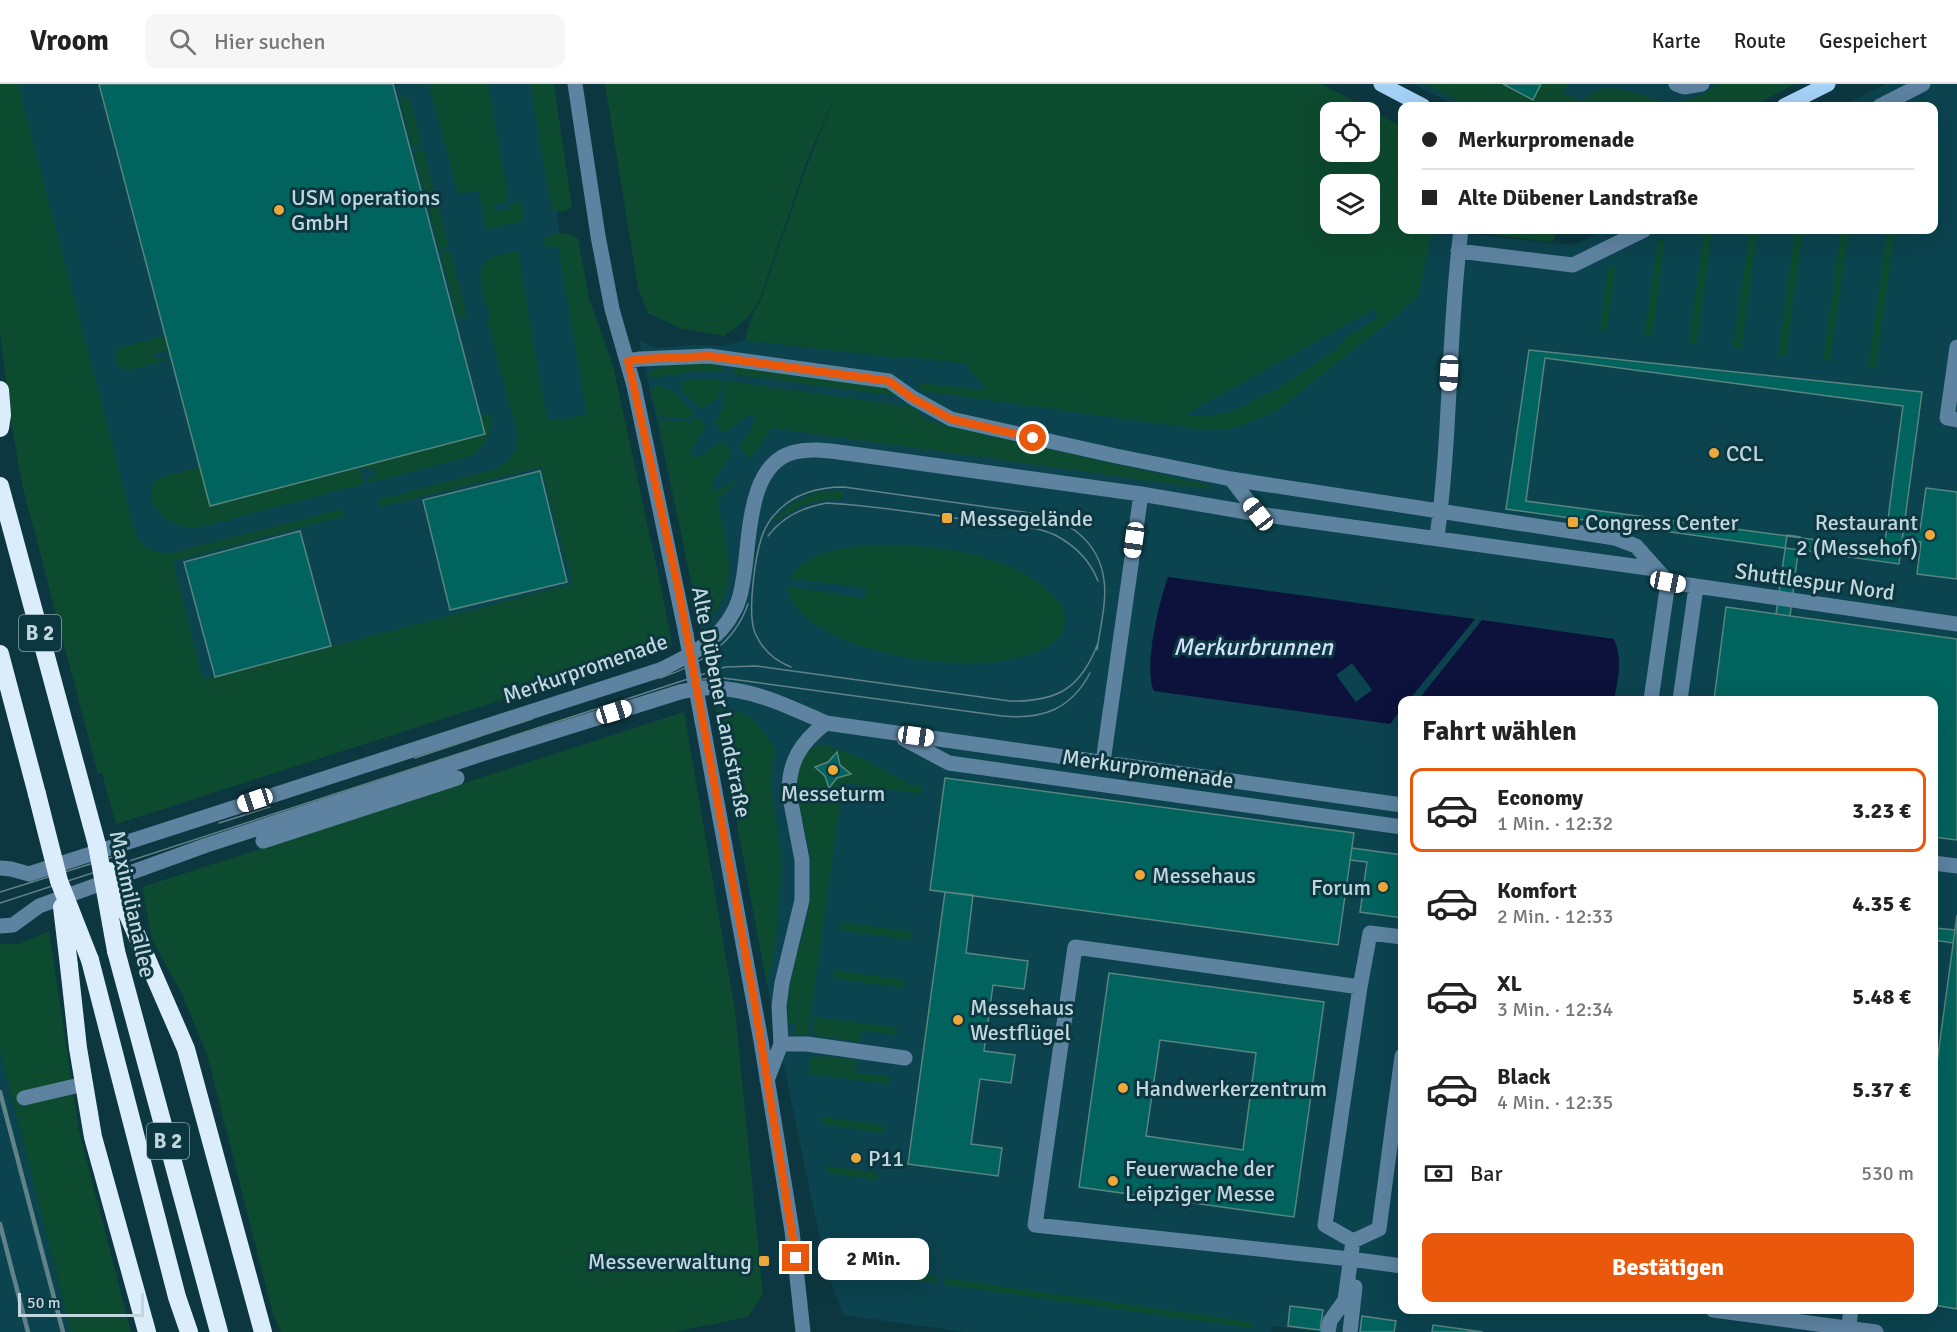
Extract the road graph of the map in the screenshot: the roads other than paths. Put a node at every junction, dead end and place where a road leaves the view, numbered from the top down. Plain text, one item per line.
1 (575, 84) edge
2 (1382, 84) edge
3 (1676, 84) edge
4 (1702, 84) edge
5 (1828, 84) edge
6 (1923, 84) edge
7 (1416, 102) edge
8 (1792, 102) edge
9 (1888, 102) edge
10 (1460, 234) edge
11 (1636, 234) edge
12 (1458, 251) junction
13 (1957, 347) edge
14 (628, 361) junction
15 (0, 390) edge
16 (1957, 420) edge
17 (0, 428) edge
18 (1231, 479) junction
19 (0, 486) edge
20 (1141, 494) junction
21 (1440, 512) junction
22 (1258, 514) junction
23 (1437, 537) junction
24 (1655, 569) junction
25 (1668, 582) junction
26 (1696, 587) junction
27 (1957, 624) edge
28 (0, 654) edge
29 (1652, 696) edge
30 (1681, 696) edge
31 (826, 723) junction
32 (893, 733) junction
33 (1103, 762) junction
34 (457, 778) dead end
35 (1398, 804) edge
36 (1398, 826) edge
37 (262, 841) dead end
38 (97, 845) junction
39 (1938, 864) edge
40 (1957, 866) edge
41 (0, 868) edge
42 (59, 881) junction
43 (0, 926) edge
44 (1398, 936) edge
45 (1360, 987) junction
46 (781, 1044) junction
47 (905, 1058) dead end
48 (767, 1080) junction
49 (84, 1084) junction
50 (1398, 1085) edge
51 (24, 1098) dead end
52 (1353, 1241) junction
53 (1354, 1259) junction
54 (1398, 1265) edge
55 (1352, 1314) junction
56 (1740, 1314) edge
57 (1850, 1314) edge
58 (1329, 1326) edge
59 (1848, 1330) edge
60 (147, 1332) edge
61 (189, 1332) edge
62 (219, 1332) edge
63 (263, 1332) edge
64 (803, 1332) edge
65 (1350, 1332) edge
66 (1354, 1332) edge
67 (1876, 1332) edge

1 - 14 street, Alte Dübener Landstraße
2 - 7 main road
3 - 4 street
5 - 8 main road
6 - 9 street
10 - 12 street
11 - 12 street
12 - 21 street
13 - 16 street
14 - 18 street
14 - 48 street, Alte Dübener Landstraße, bridge
15 - 17 highway
18 - 21 street
18 - 22 street
19 - 38 highway, Maximilianallee / B 2
20 - 22 street, Merkurpromenade
20 - 33 street, Merkurpromenade
20 - 41 street, Merkurpromenade
21 - 23 street
21 - 24 street
22 - 23 street, Merkurpromenade
23 - 24 street, Merkurpromenade
24 - 25 street
25 - 26 street, Shuttlespur Nord
25 - 29 street
26 - 27 street, Shuttlespur Nord
26 - 30 street
28 - 42 highway, B 2, bridge
31 - 32 street, Merkurpromenade
31 - 43 street, Merkurpromenade
31 - 46 street
32 - 33 street, Merkurpromenade
32 - 36 street, Merkurpromenade
33 - 35 street, Merkurpromenade
34 - 37 street
38 - 62 highway, Maximilianallee / B 2, bridge
38 - 63 highway, bridge
39 - 40 street
42 - 49 highway, bridge
42 - 61 highway, B 2, bridge
44 - 45 street
45 - 52 street
45 - 53 street
46 - 47 street
46 - 48 street
48 - 64 street, Alte Dübener Landstraße
49 - 51 street
49 - 60 highway
50 - 52 street
52 - 53 street
53 - 54 street
53 - 55 street
53 - 58 street
55 - 65 street
55 - 66 street
56 - 59 street
57 - 59 street
59 - 67 street

